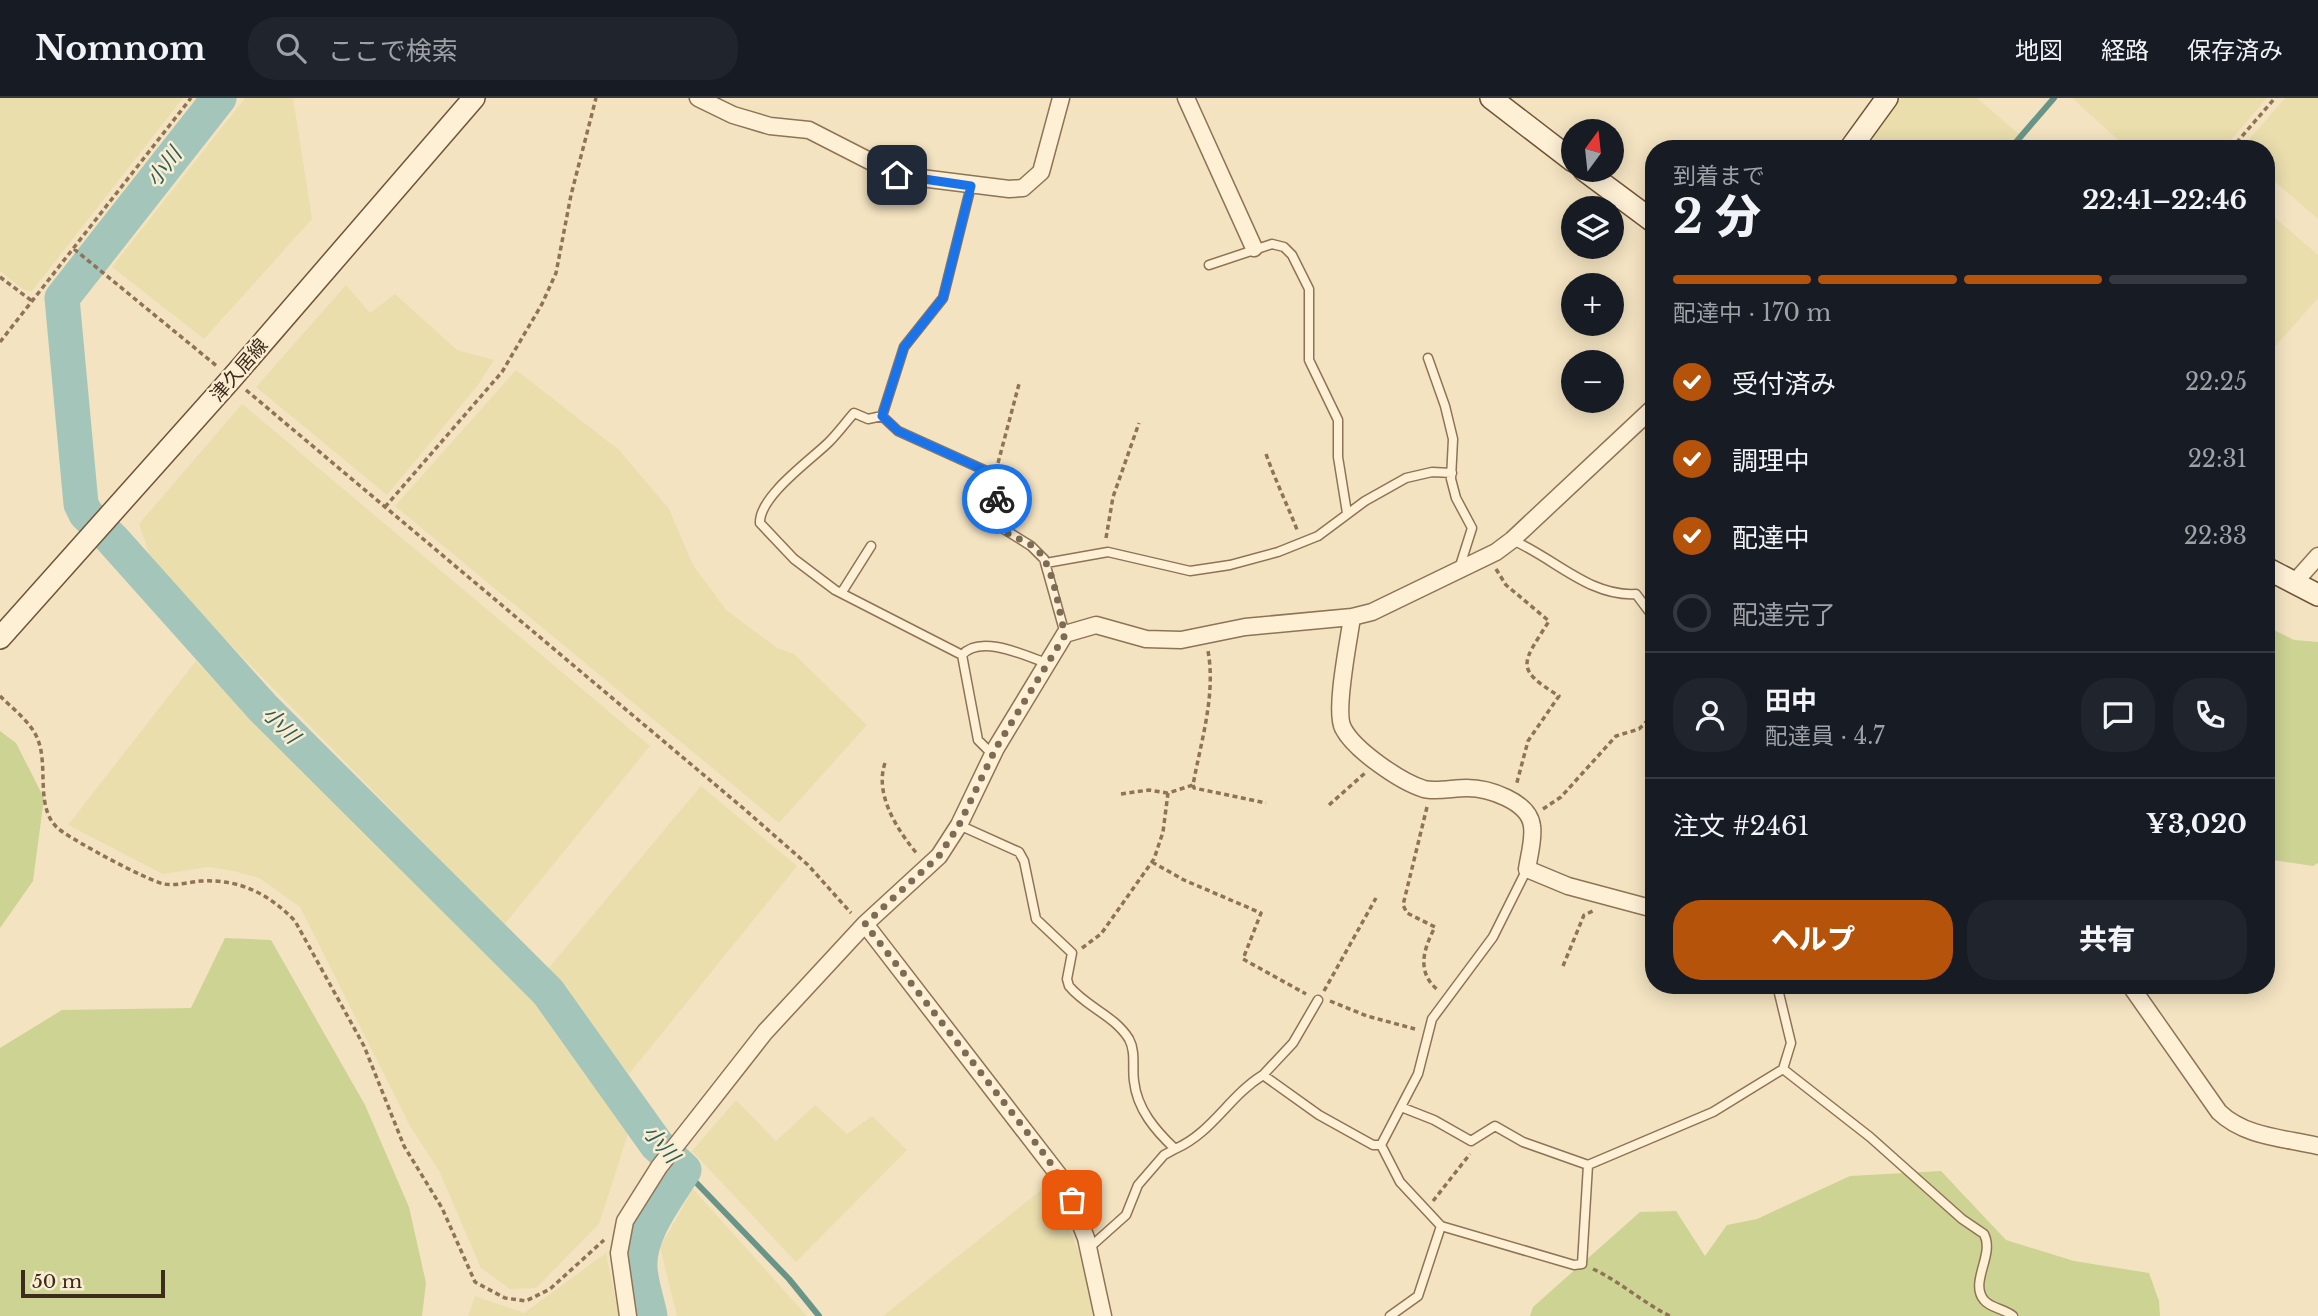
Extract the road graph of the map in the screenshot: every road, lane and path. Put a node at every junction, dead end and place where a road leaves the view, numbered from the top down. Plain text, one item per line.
1 (191, 98) edge
2 (474, 98) edge
3 (596, 98) edge
4 (698, 98) edge
5 (1062, 98) edge
6 (1186, 98) edge
7 (1490, 98) edge
8 (1887, 98) edge
9 (2275, 98) edge
10 (1857, 140) edge
11 (2239, 140) edge
12 (1561, 152) edge
13 (1600, 182) edge
14 (971, 186) junction
15 (1645, 215) edge
16 (1254, 248) junction
17 (74, 249) junction
18 (1209, 265) dead end
19 (0, 277) edge
20 (32, 301) junction
21 (0, 342) edge
22 (1428, 358) dead end
23 (232, 378) junction
24 (1019, 384) dead end
25 (1645, 415) edge
26 (882, 416) junction
27 (1139, 423) dead end
28 (1266, 454) dead end
29 (1452, 473) junction
30 (995, 476) junction
31 (385, 507) junction
32 (1347, 513) junction
33 (1512, 540) junction
34 (1302, 541) junction
35 (871, 546) dead end
36 (1108, 552) junction
37 (1488, 555) junction
38 (2318, 556) edge
39 (1046, 563) junction
40 (1459, 569) junction
41 (2275, 573) edge
42 (2294, 583) junction
43 (842, 592) junction
44 (2318, 595) edge
45 (1645, 606) edge
46 (1352, 617) junction
47 (1065, 635) junction
48 (1205, 635) junction
49 (0, 638) edge
50 (962, 654) junction
51 (1046, 663) junction
52 (0, 696) edge
53 (1645, 723) edge
54 (992, 754) junction
55 (1376, 761) junction
56 (886, 763) dead end
57 (1193, 785) junction
58 (1426, 789) junction
59 (1168, 793) junction
60 (1121, 794) dead end
61 (1510, 801) junction
62 (1266, 803) dead end
63 (1329, 805) dead end
64 (1529, 819) junction
65 (959, 825) junction
66 (1152, 862) junction
67 (927, 866) junction
68 (1527, 869) junction
69 (1376, 898) dead end
70 (1645, 907) edge
71 (1603, 910) dead end
72 (864, 925) junction
73 (1072, 953) junction
74 (1563, 966) dead end
75 (1779, 994) edge
76 (2136, 994) edge
77 (1447, 995) junction
78 (1318, 1000) joint
79 (1427, 1032) junction
80 (1783, 1069) junction
81 (1263, 1075) junction
82 (1401, 1107) junction
83 (1381, 1145) junction
84 (2318, 1146) edge
85 (1175, 1149) junction
86 (1470, 1154) dead end
87 (1588, 1165) junction
88 (1426, 1211) junction
89 (625, 1221) junction
90 (1441, 1226) junction
91 (1089, 1248) junction
92 (1582, 1264) junction
93 (628, 1316) edge
94 (1104, 1316) edge
95 (1390, 1316) edge
96 (1670, 1316) edge
97 (2013, 1316) edge

1 - 17 path
2 - 23 main road, 津久居線
3 - 31 path
4 - 14 street
5 - 14 street
6 - 16 street
7 - 12 main road
8 - 10 main road
9 - 11 path
13 - 15 main road
14 - 26 lane
16 - 18 lane
16 - 32 lane
17 - 20 path
17 - 23 path
19 - 20 path
20 - 21 path
22 - 29 lane
23 - 31 path
23 - 49 main road, 津久居線
24 - 30 path
25 - 33 street
26 - 30 lane
26 - 43 lane
27 - 36 path
28 - 34 path
29 - 32 lane
29 - 40 lane
30 - 39 lane
31 - 72 path
32 - 34 lane
33 - 37 street
33 - 45 lane
34 - 36 lane
35 - 43 lane
36 - 39 lane
37 - 40 street
37 - 61 path
38 - 42 street
39 - 47 lane
40 - 46 street
41 - 42 main road
42 - 44 main road
43 - 50 lane
46 - 48 street
46 - 55 street
47 - 48 street
47 - 51 street
48 - 57 path
50 - 51 lane
50 - 54 lane
51 - 54 street
52 - 89 path
53 - 64 path
54 - 65 street
55 - 58 street
55 - 63 path
56 - 67 path
57 - 59 path
57 - 62 path
58 - 61 street
58 - 77 path
59 - 60 path
59 - 66 path
61 - 64 street
64 - 68 street
65 - 67 street
65 - 73 lane
66 - 73 path
66 - 78 path
67 - 72 street
68 - 70 street
68 - 77 lane
69 - 79 path
71 - 74 path
72 - 89 street
72 - 91 street
73 - 85 lane
75 - 80 lane
76 - 84 street
77 - 79 lane
78 - 81 lane
79 - 82 lane
80 - 87 lane
80 - 97 lane
81 - 83 lane
81 - 85 lane
82 - 83 lane
82 - 87 lane
83 - 88 lane
85 - 91 lane
86 - 88 path
87 - 92 lane
88 - 90 lane
89 - 93 street
90 - 92 lane
90 - 95 lane
91 - 94 street
92 - 96 path

